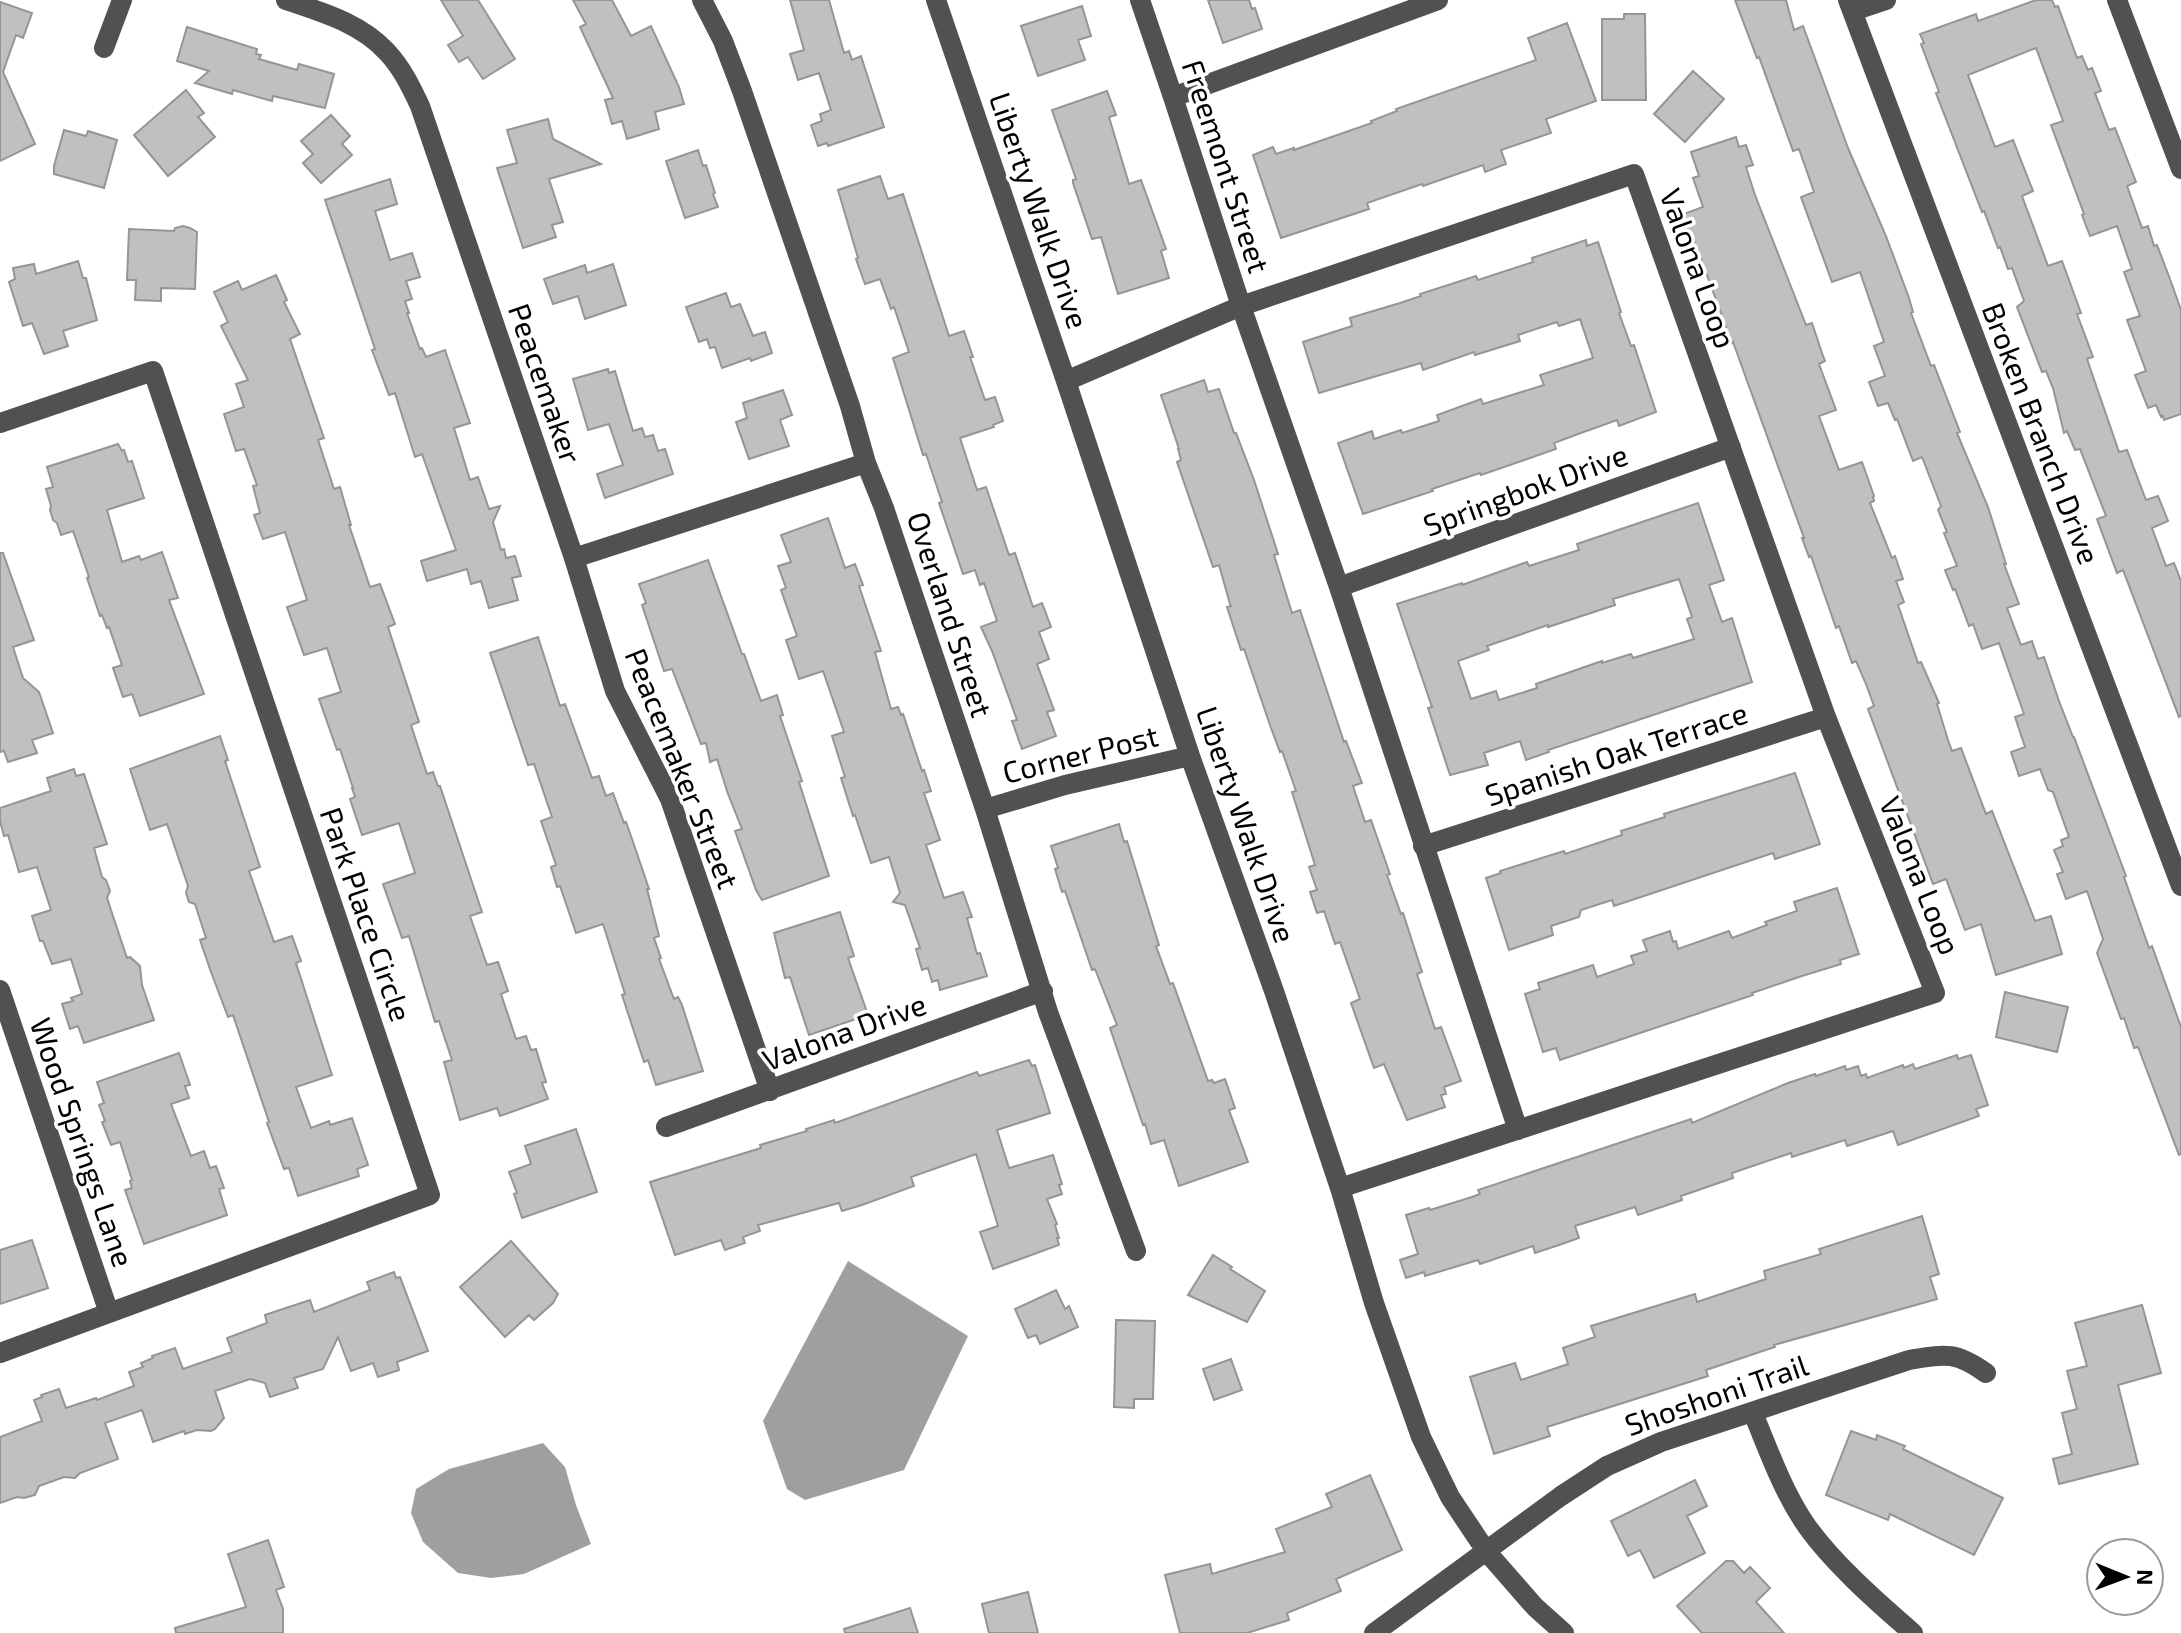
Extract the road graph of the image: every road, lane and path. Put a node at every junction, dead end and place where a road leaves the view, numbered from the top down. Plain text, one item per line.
1 (122, 0) edge
2 (286, 0) edge
3 (702, 0) edge
4 (936, 0) edge
5 (1140, 0) edge
6 (1438, 0) edge
7 (1886, 0) edge
8 (2117, 0) edge
9 (1850, 5) edge
10 (104, 48) dead end
11 (1173, 97) junction
12 (2181, 169) edge
13 (1241, 306) junction
14 (1066, 381) junction
15 (0, 423) edge
16 (1731, 447) junction
17 (866, 463) junction
18 (574, 558) junction
19 (1339, 587) junction
20 (1826, 717) junction
21 (1190, 756) junction
22 (985, 809) junction
23 (1423, 846) junction
24 (2181, 886) edge
25 (0, 990) edge
26 (1043, 991) junction
27 (770, 1091) junction
28 (666, 1127) dead end
29 (1518, 1130) junction
30 (1340, 1188) junction
31 (1136, 1251) dead end
32 (109, 1313) junction
33 (0, 1353) edge
34 (1986, 1373) dead end
35 (1753, 1413) junction
36 (1486, 1551) junction
37 (1374, 1633) edge
38 (1564, 1633) edge
39 (1913, 1633) edge

1 - 10 street
2 - 18 street, Peacemaker
3 - 17 street, Overland Street
4 - 14 street, Liberty Walk Drive
5 - 11 street, Freemont Street
6 - 11 street
7 - 9 street
8 - 12 street
9 - 24 street, Broken Branch Drive
11 - 13 street, Freemont Street
13 - 14 street, Freemont Street
13 - 16 street, Valona Loop
13 - 19 street
14 - 21 street, Liberty Walk Drive
15 - 32 street, Park Place Circle
16 - 19 street, Springbok Drive
16 - 20 street, Valona Loop
17 - 18 street
17 - 22 street, Overland Street
18 - 27 street, Peacemaker Street
19 - 23 street
20 - 23 street, Spanish Oak Terrace
20 - 29 street, Valona Loop
21 - 22 street, Corner Post
21 - 30 street, Liberty Walk Drive
22 - 26 street, Overland Street
23 - 29 street
25 - 32 street, Wood Springs Lane
26 - 27 street, Valona Drive
26 - 31 street, Overland Street
27 - 28 street, Valona Drive
29 - 30 street, Valona Loop
30 - 36 street, Liberty Walk Drive
32 - 33 street, Park Place Circle
34 - 35 street, Shoshoni Trail
35 - 36 street, Shoshoni Trail
35 - 39 street
36 - 37 street, Shoshoni Trail
36 - 38 street, Liberty Walk Drive

